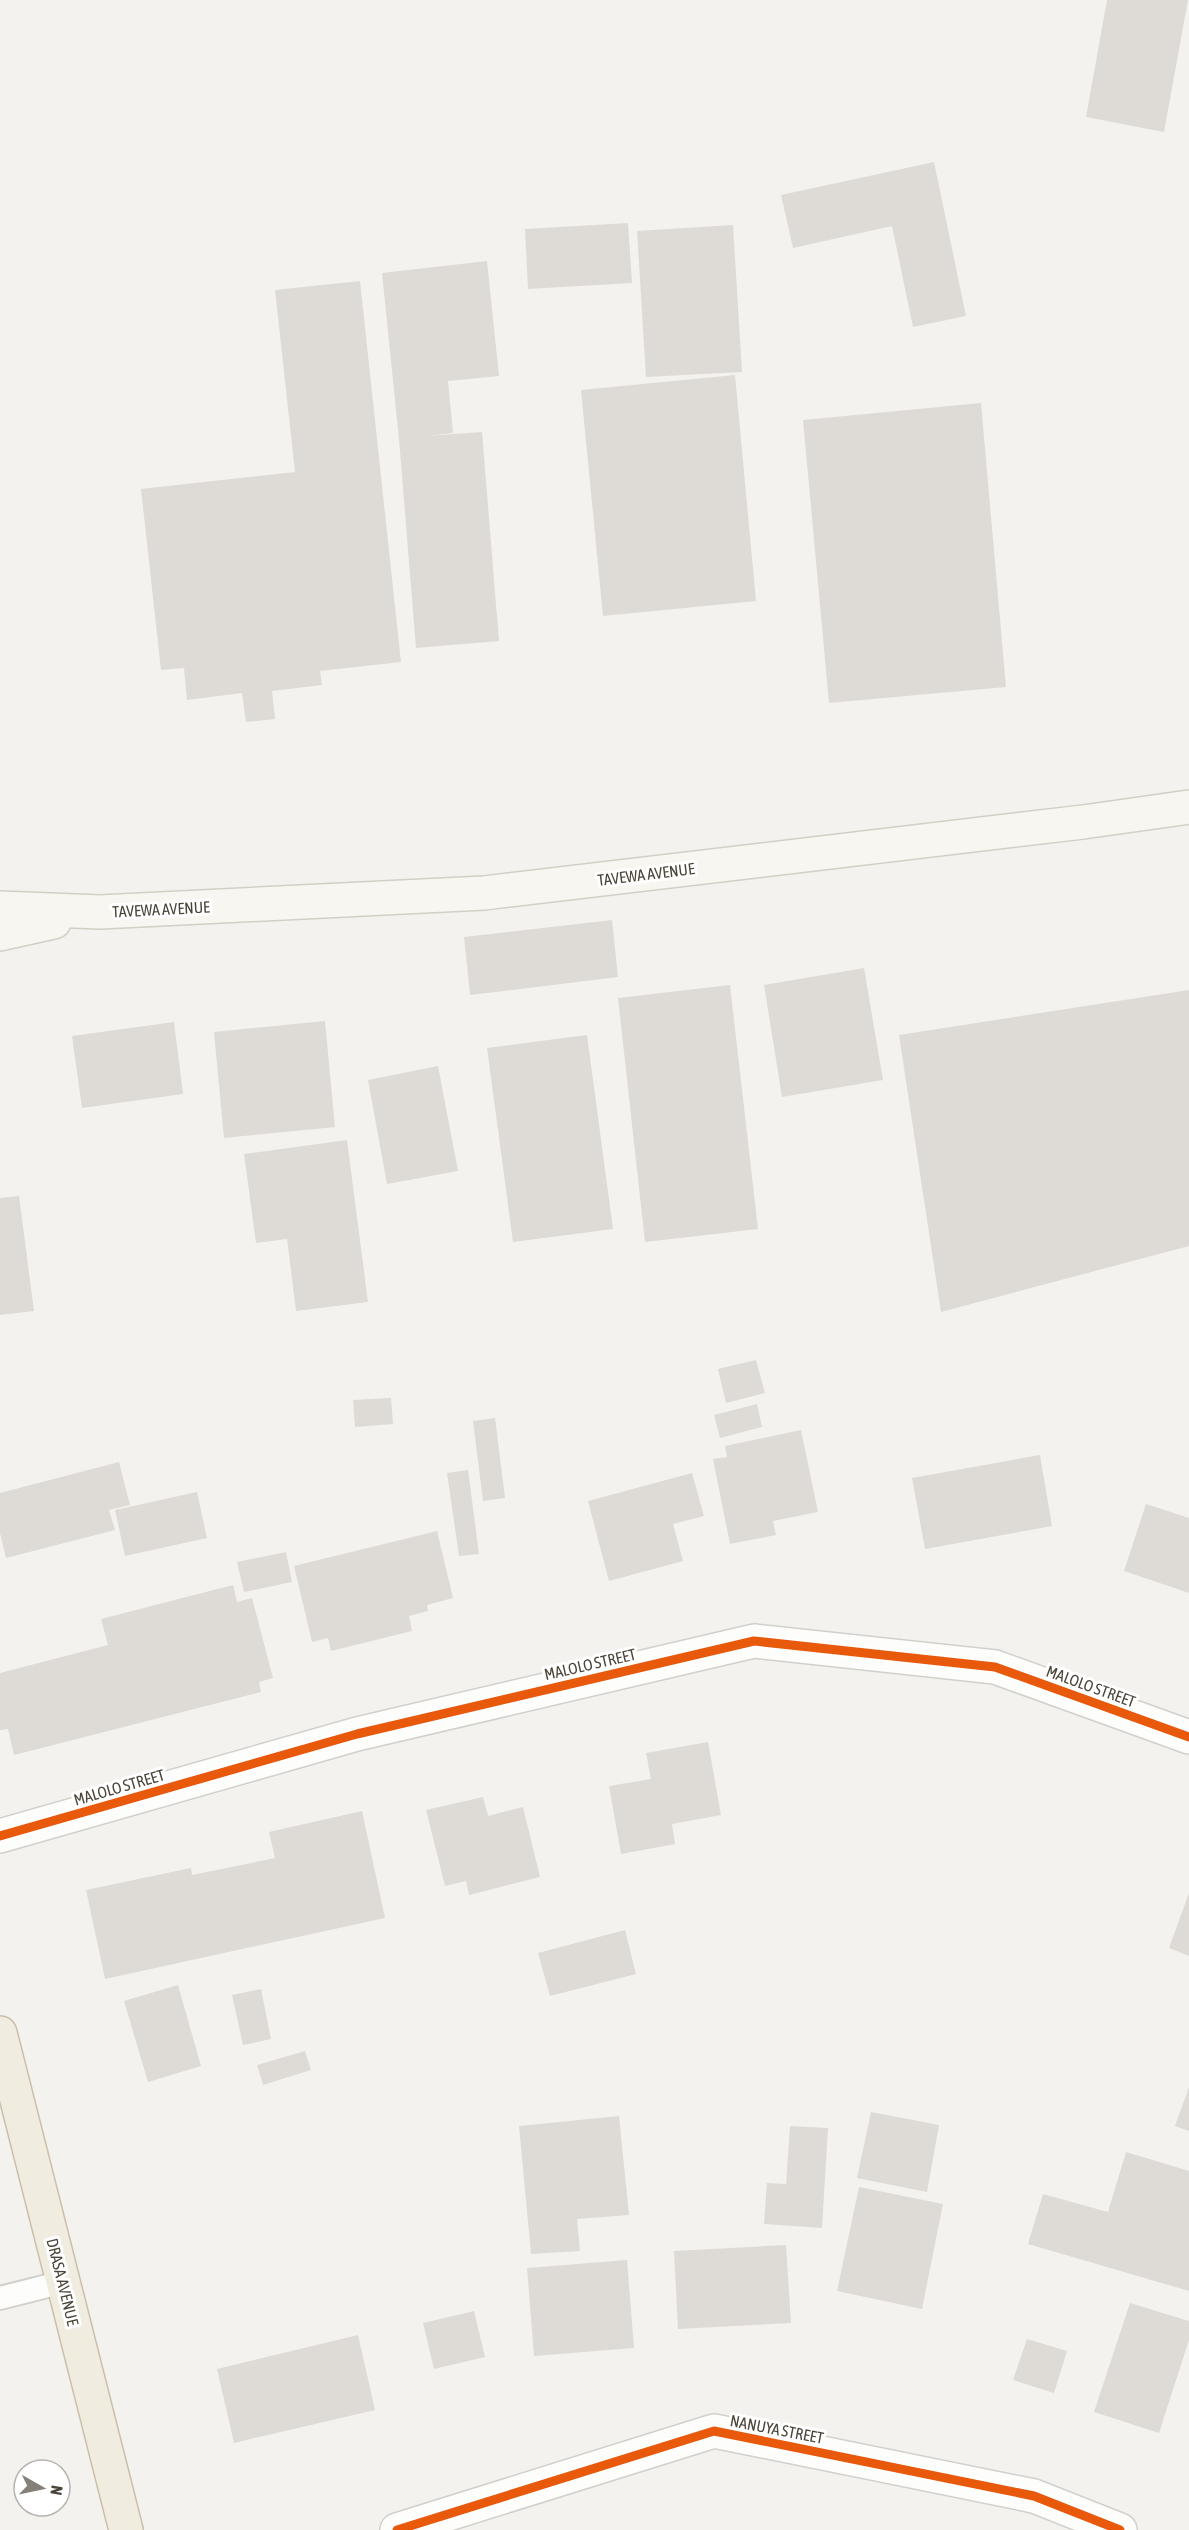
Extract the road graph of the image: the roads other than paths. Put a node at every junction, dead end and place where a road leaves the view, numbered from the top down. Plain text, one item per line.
1 (1189, 807) edge
2 (0, 908) edge
3 (100, 912) junction
4 (0, 934) edge
5 (1189, 1737) edge
6 (0, 1836) edge
7 (0, 2033) edge
8 (63, 2282) junction
9 (0, 2298) edge
10 (126, 2530) edge
11 (397, 2530) edge
12 (1120, 2530) edge

1 - 3 main road, TAVEWA AVENUE
2 - 3 main road, TAVEWA AVENUE
3 - 4 main road, TAVEWA AVENUE
5 - 6 street, MALOLO STREET
7 - 8 highway, DRASA AVENUE
8 - 9 lane
8 - 10 highway, DRASA AVENUE
11 - 12 street, NANUYA STREET

